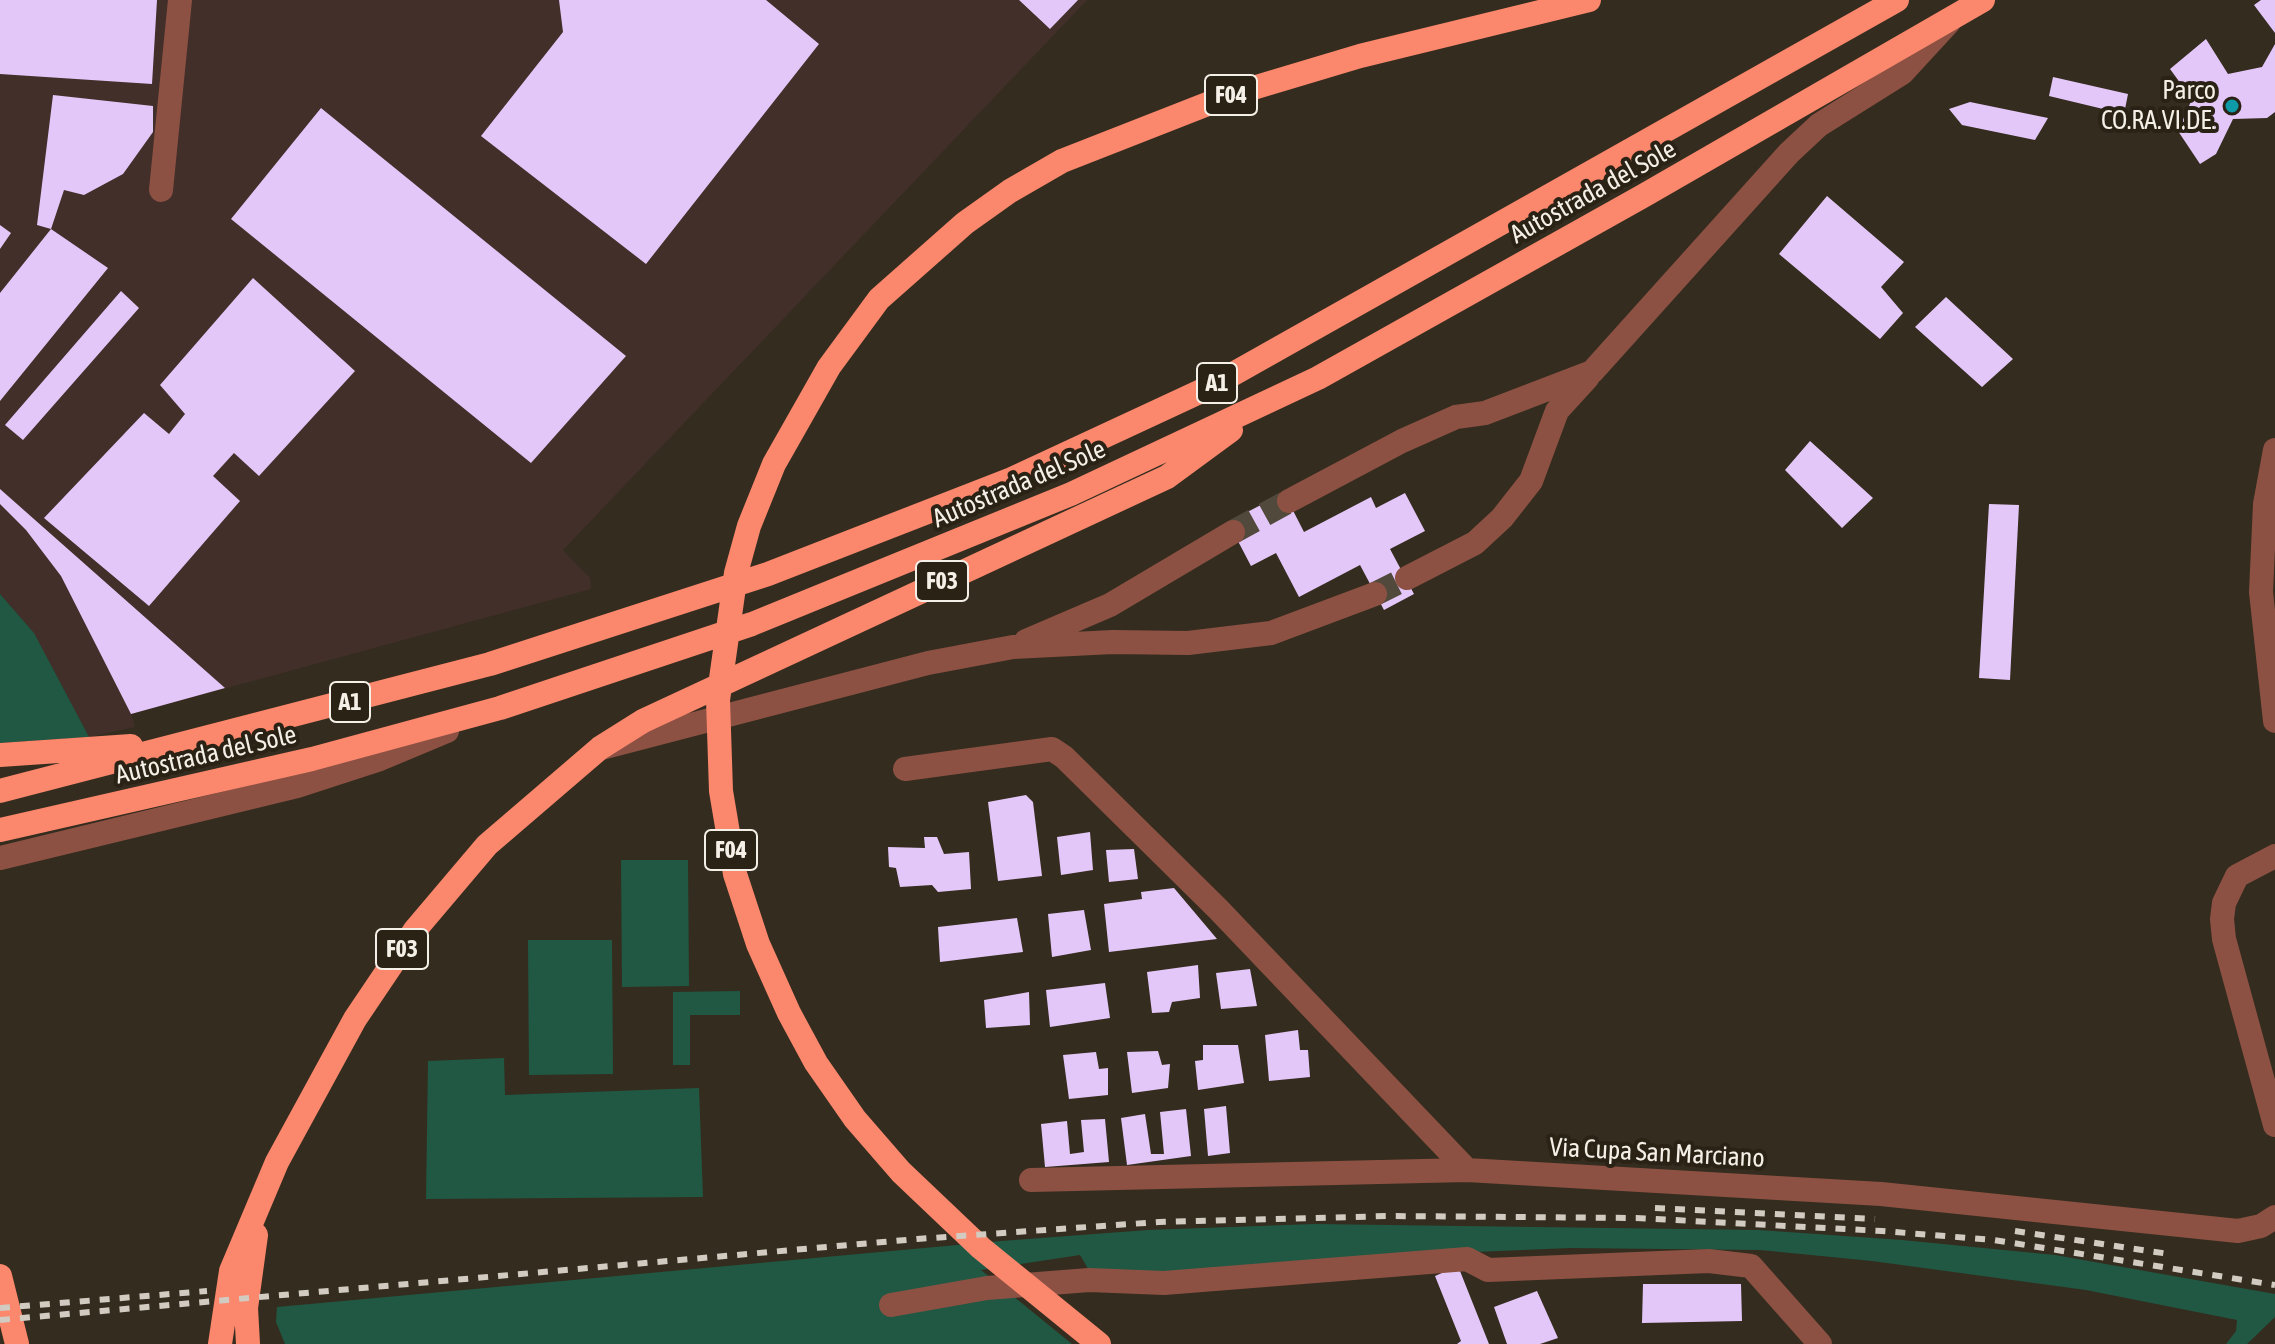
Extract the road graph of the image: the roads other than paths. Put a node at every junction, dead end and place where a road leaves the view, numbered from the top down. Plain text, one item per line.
1 (180, 0) edge
2 (1589, 0) edge
3 (1897, 0) edge
4 (1983, 0) edge
5 (1954, 17) junction
6 (161, 190) dead end
7 (1592, 372) junction
8 (1275, 398) junction
9 (2275, 450) edge
10 (1289, 501) tunnel mouth
11 (1233, 532) tunnel mouth
12 (1407, 578) tunnel mouth
13 (1375, 594) tunnel mouth
14 (1013, 647) junction
15 (500, 708) junction
16 (2275, 721) edge
17 (209, 739) junction
18 (600, 748) junction
19 (59, 753) junction
20 (0, 755) edge
21 (0, 766) edge
22 (905, 769) dead end
23 (0, 791) edge
24 (0, 830) edge
25 (2275, 856) edge
26 (0, 858) edge
27 (2275, 1125) edge
28 (1467, 1170) junction
29 (1031, 1180) dead end
30 (263, 1196) junction
31 (2275, 1217) edge
32 (0, 1276) edge
33 (891, 1305) dead end
34 (17, 1344) edge
35 (220, 1344) edge
36 (248, 1344) edge
37 (1099, 1344) edge
38 (1820, 1344) edge

1 - 6 street
2 - 37 highway, F04
3 - 17 highway, Autostrada del Sole / A1
4 - 5 highway, Autostrada del Sole / A1
5 - 7 street
5 - 8 highway, Autostrada del Sole / A1
7 - 10 street
7 - 12 street
8 - 15 highway, Autostrada del Sole / A1
8 - 18 highway, F03
9 - 16 street
11 - 14 street
13 - 14 street
14 - 18 street
15 - 24 highway, Autostrada del Sole / A1
15 - 26 street
17 - 19 highway
17 - 23 highway, Autostrada del Sole / A1
18 - 30 highway, F03
19 - 20 highway
19 - 21 street
22 - 28 street
25 - 27 street
28 - 29 street, Via Cupa San Marciano
28 - 31 street, Via Cupa San Marciano
30 - 35 highway, F03
30 - 36 highway
32 - 34 highway
33 - 38 street

